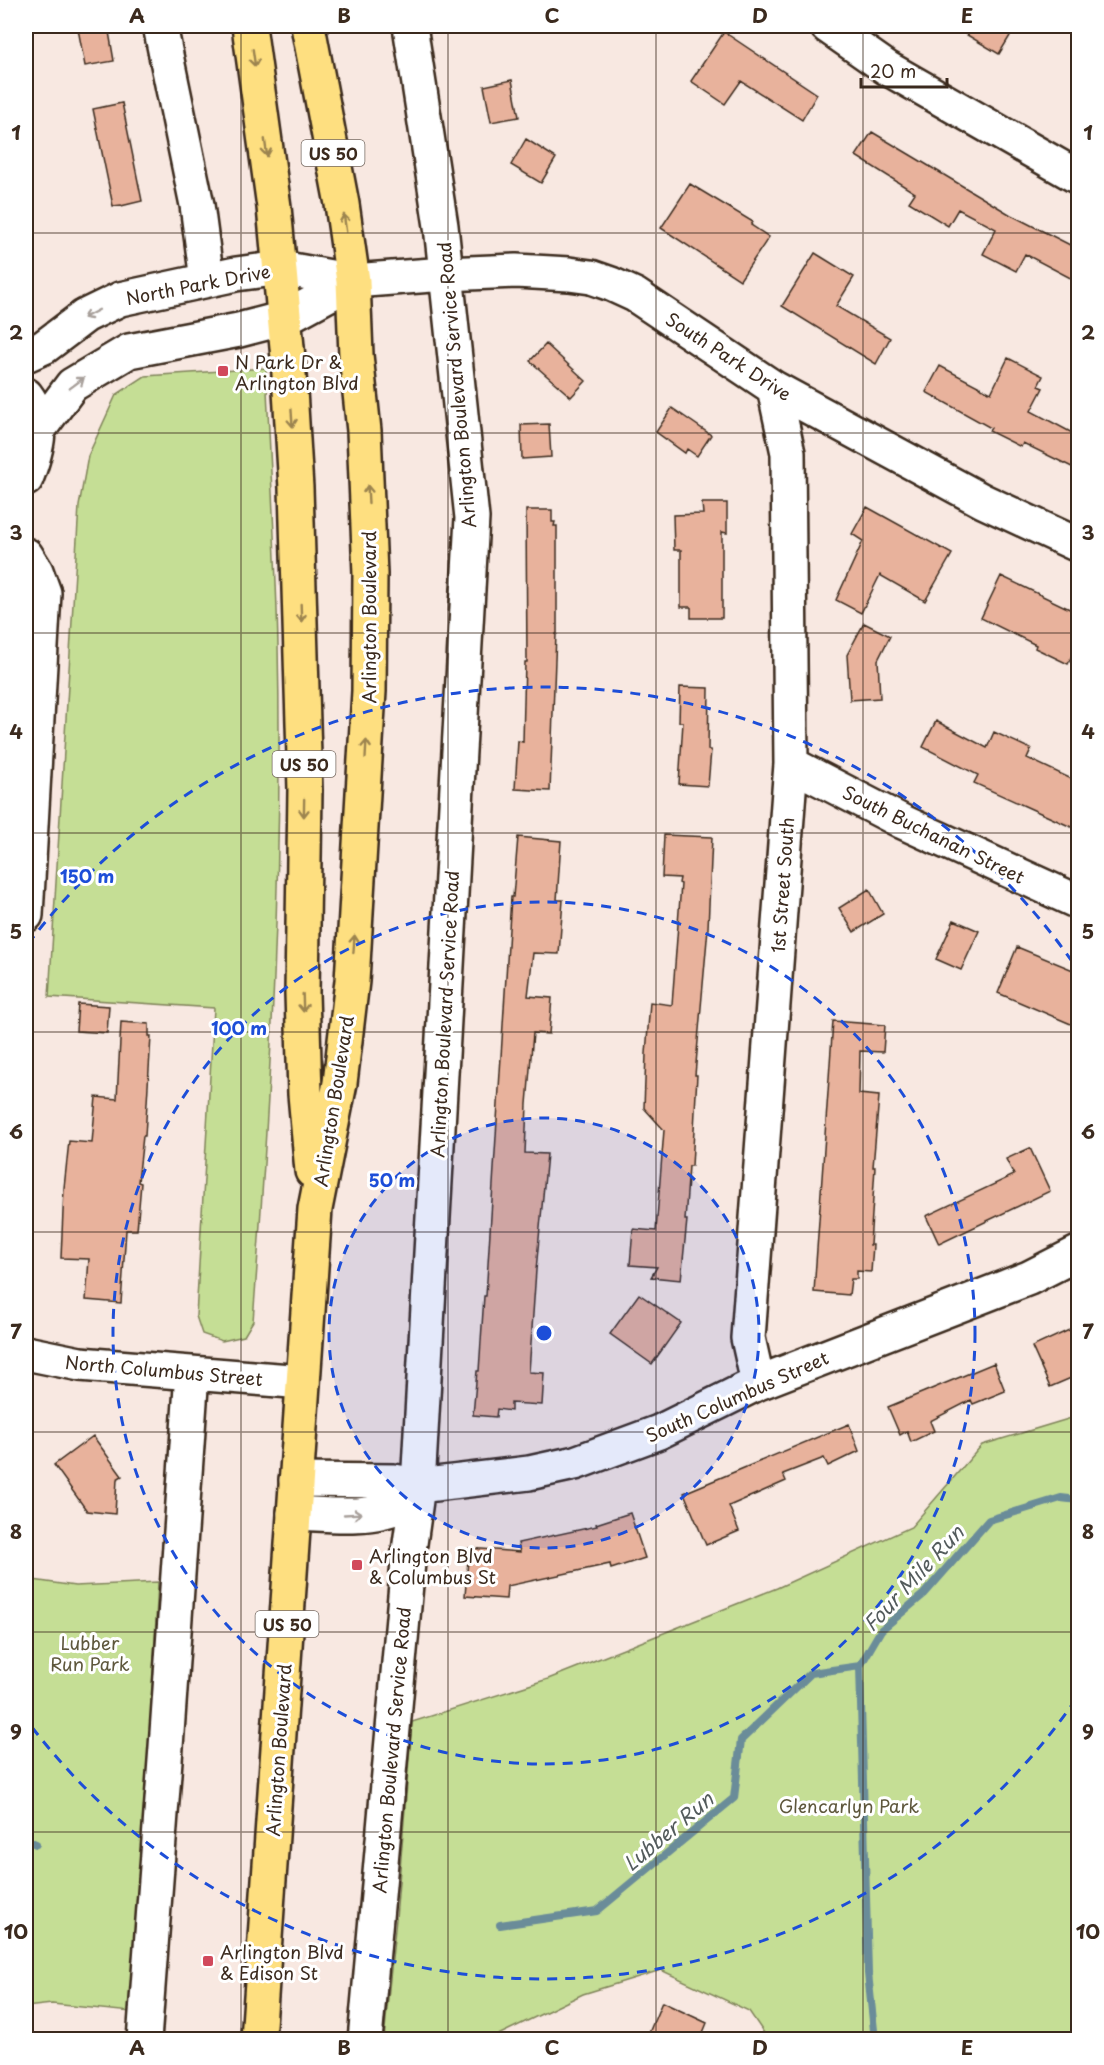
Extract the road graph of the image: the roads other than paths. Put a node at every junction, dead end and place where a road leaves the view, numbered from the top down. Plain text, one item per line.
1 (160, 26) edge
2 (249, 26) edge
3 (308, 26) edge
4 (410, 26) edge
5 (827, 26) edge
6 (1078, 177) edge
7 (205, 264) junction
8 (280, 268) junction
9 (445, 274) junction
10 (353, 281) junction
11 (285, 318) junction
12 (26, 356) edge
13 (774, 388) junction
14 (26, 395) edge
15 (40, 428) junction
16 (26, 479) edge
17 (1078, 545) edge
18 (26, 555) edge
19 (791, 764) junction
20 (1078, 902) edge
21 (26, 915) edge
22 (315, 1209) junction
23 (1078, 1253) edge
24 (26, 1353) edge
25 (192, 1373) junction
26 (303, 1382) junction
27 (758, 1383) junction
28 (296, 1480) junction
29 (418, 1486) junction
30 (294, 1513) junction
31 (144, 2040) edge
32 (258, 2040) edge
33 (365, 2040) edge

1 - 7 street
2 -> 8 highway, Arlington Boulevard / US 50
10 -> 3 highway, Arlington Boulevard / US 50
4 - 9 street, Arlington Boulevard Service Road
5 - 6 street
7 - 8 street, North Park Drive
7 -> 12 street, North Park Drive
8 - 10 street, North Park Drive
8 - 11 highway, Arlington Boulevard / US 50
9 - 10 street, South Park Drive
9 - 13 street, South Park Drive
9 - 29 street, Arlington Boulevard Service Road
10 - 11 street
22 -> 10 highway, Arlington Boulevard / US 50
15 -> 11 street
11 -> 22 highway, Arlington Boulevard / US 50
13 - 17 street, South Park Drive
13 - 19 street, 1st Street South
14 - 15 street
15 - 16 street
18 - 21 street
19 - 20 street, South Buchanan Street
19 - 27 street, 1st Street South
22 - 26 highway, Arlington Boulevard / US 50
23 - 27 street, South Columbus Street
24 - 25 street, North Columbus Street
25 - 26 street, North Columbus Street
25 - 31 street
26 - 28 highway, Arlington Boulevard / US 50
27 - 29 street, South Columbus Street
28 - 29 street, South Columbus Street
28 - 30 highway, Arlington Boulevard / US 50
30 -> 29 street
29 - 33 street, Arlington Boulevard Service Road
30 - 32 highway, Arlington Boulevard / US 50

